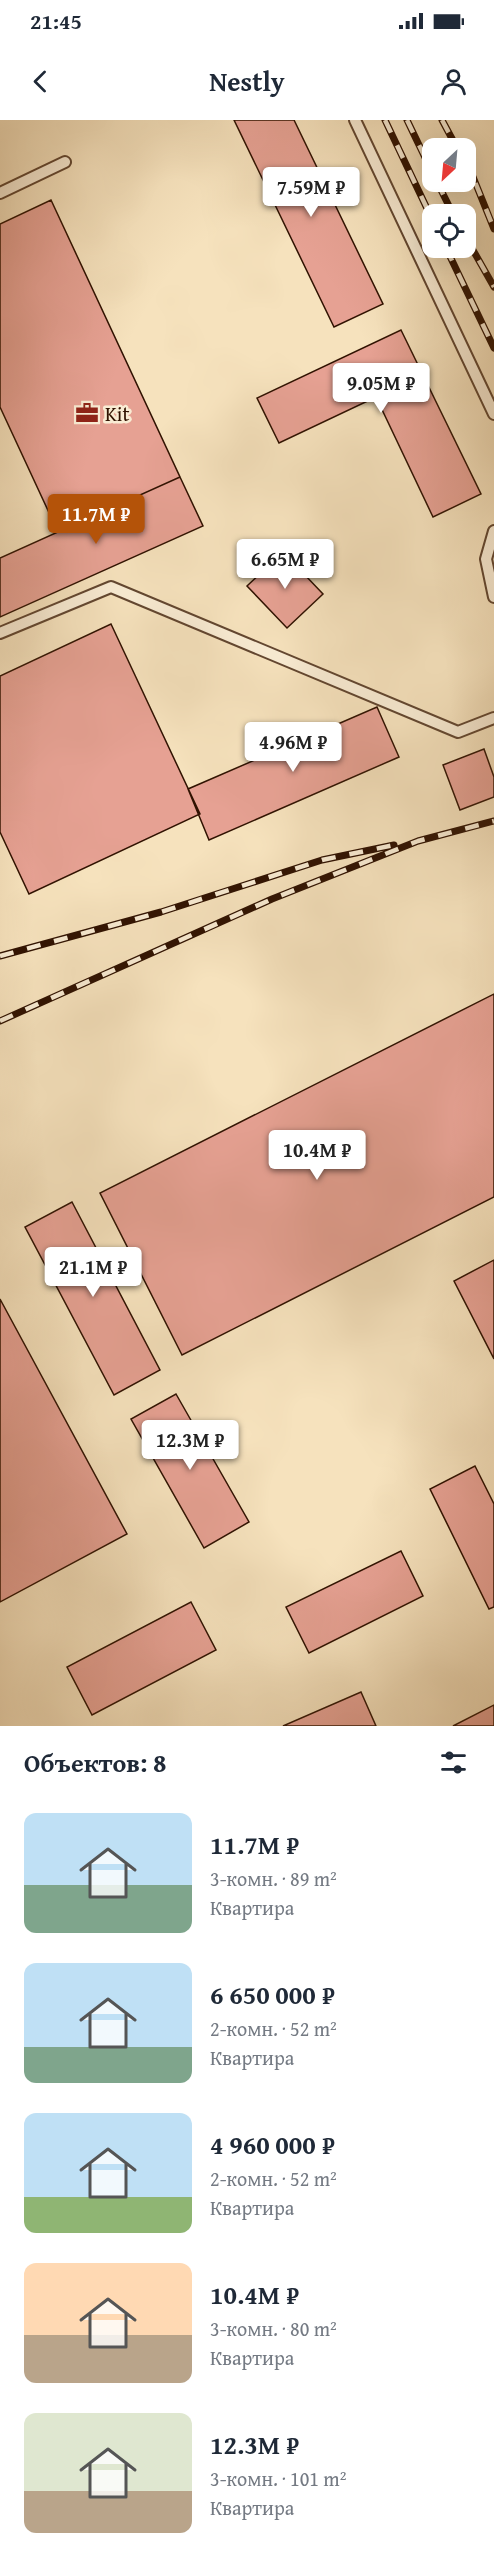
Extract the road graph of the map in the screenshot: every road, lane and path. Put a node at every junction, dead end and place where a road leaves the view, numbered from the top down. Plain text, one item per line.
1 (355, 120) edge
2 (65, 162) dead end
3 (0, 193) edge
4 (494, 414) edge
5 (494, 531) edge
6 (494, 597) edge
7 (0, 633) edge
8 (494, 718) edge

1 - 4 lane
2 - 3 lane
5 - 6 lane
7 - 8 lane

